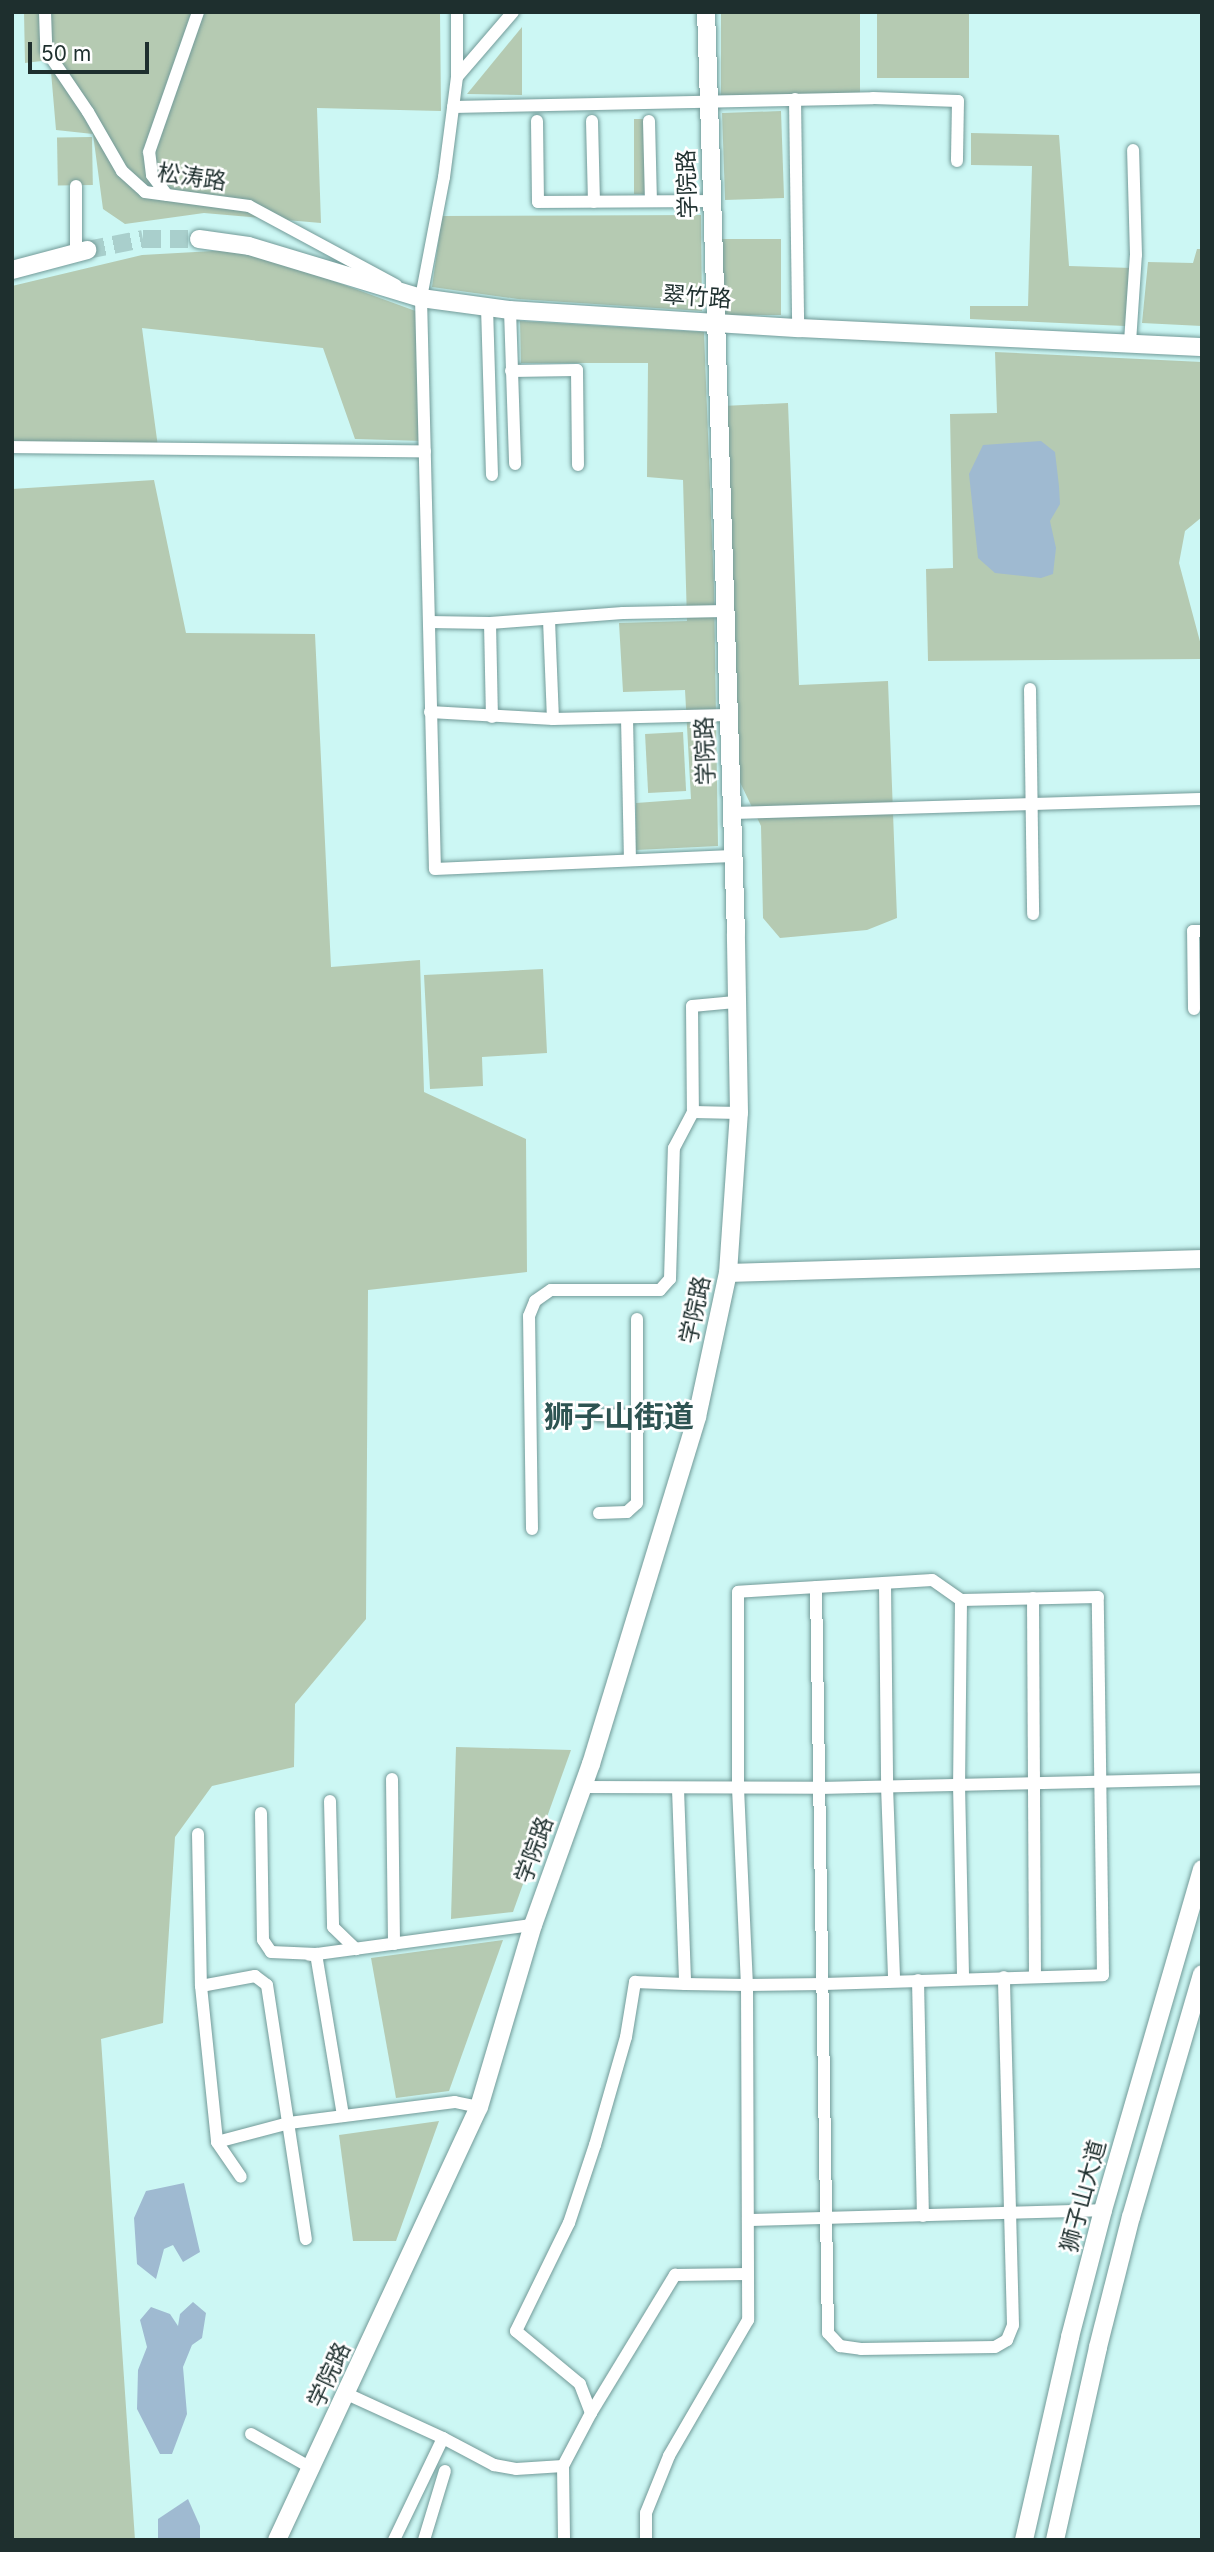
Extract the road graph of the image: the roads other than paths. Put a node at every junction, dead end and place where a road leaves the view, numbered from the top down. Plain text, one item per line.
1 (45, 12) edge
2 (198, 12) edge
3 (457, 12) edge
4 (513, 12) edge
5 (706, 12) edge
6 (457, 77) junction
7 (795, 99) junction
8 (709, 102) junction
9 (453, 107) junction
10 (537, 121) dead end
11 (592, 121) dead end
12 (649, 121) dead end
13 (1133, 150) dead end
14 (957, 161) dead end
15 (76, 186) dead end
16 (167, 195) junction
17 (651, 201) junction
18 (712, 201) junction
19 (594, 202) junction
20 (199, 239) tunnel mouth
21 (81, 252) joint
22 (12, 270) edge
23 (421, 298) junction
24 (487, 307) junction
25 (510, 310) junction
26 (716, 323) junction
27 (798, 328) junction
28 (1130, 342) junction
29 (1202, 347) edge
30 (511, 371) junction
31 (12, 447) edge
32 (425, 451) junction
33 (515, 464) dead end
34 (578, 465) dead end
35 (492, 475) dead end
36 (725, 611) junction
37 (549, 620) junction
38 (429, 622) junction
39 (490, 623) junction
40 (1030, 689) dead end
41 (430, 712) junction
42 (728, 715) junction
43 (492, 717) junction
44 (627, 718) junction
45 (553, 719) junction
46 (1202, 799) edge
47 (1033, 804) junction
48 (731, 813) junction
49 (732, 856) junction
50 (630, 860) junction
51 (1033, 914) dead end
52 (1202, 931) edge
53 (735, 1002) junction
54 (1194, 1009) dead end
55 (693, 1112) junction
56 (739, 1113) junction
57 (1202, 1259) edge
58 (728, 1273) junction
59 (637, 1319) dead end
60 (597, 1415) dead end
61 (639, 1416) junction
62 (697, 1417) junction
63 (599, 1513) dead end
64 (532, 1529) dead end
65 (885, 1583) junction
66 (816, 1587) junction
67 (1033, 1598) junction
68 (961, 1600) junction
69 (393, 1779) dead end
70 (1202, 1779) edge
71 (1098, 1781) junction
72 (1032, 1783) junction
73 (959, 1784) junction
74 (887, 1786) junction
75 (583, 1787) junction
76 (738, 1788) junction
77 (819, 1788) junction
78 (678, 1789) junction
79 (330, 1801) dead end
80 (261, 1813) dead end
81 (198, 1833) dead end
82 (1202, 1869) edge
83 (533, 1926) junction
84 (394, 1944) junction
85 (356, 1949) junction
86 (316, 1954) junction
87 (292, 1958) dead end
88 (1202, 1974) edge
89 (1004, 1977) junction
90 (1035, 1977) junction
91 (963, 1979) junction
92 (918, 1980) junction
93 (894, 1981) junction
94 (685, 1984) junction
95 (824, 1984) junction
96 (747, 1985) junction
97 (201, 1986) junction
98 (479, 2107) junction
99 (343, 2116) junction
100 (289, 2123) junction
101 (217, 2142) junction
102 (241, 2177) dead end
103 (1103, 2210) junction
104 (1011, 2213) junction
105 (923, 2216) junction
106 (828, 2218) junction
107 (748, 2220) junction
108 (306, 2239) dead end
109 (748, 2274) junction
110 (347, 2394) junction
111 (591, 2413) junction
112 (251, 2434) dead end
113 (443, 2438) junction
114 (563, 2466) junction
115 (313, 2469) junction
116 (444, 2470) dead end
117 (278, 2540) edge
118 (394, 2540) edge
119 (424, 2540) edge
120 (564, 2540) edge
121 (646, 2540) edge
122 (1024, 2540) edge
123 (1055, 2540) edge

1 - 16 street, 松涛路
2 - 16 street
3 - 6 street
4 - 6 street
5 - 8 street, 学院路
6 - 9 street
7 - 8 street
7 - 14 street
7 - 27 street
8 - 9 street
8 - 18 street, 学院路
9 - 23 street
10 - 19 street
11 - 19 street
12 - 17 street
13 - 28 street
15 - 21 street
16 - 23 street, 松涛路
17 - 18 street
17 - 19 street
18 - 26 street, 学院路
20 - 23 street, 翠竹路
21 - 22 street
23 - 24 street, 翠竹路
23 - 32 street
24 - 25 street, 翠竹路
24 - 35 street
25 - 26 street, 翠竹路
25 - 30 street
26 - 27 street, 翠竹路
26 - 36 street, 学院路
27 - 28 street, 翠竹路
28 - 29 street, 翠竹路
30 - 33 street
30 - 34 street
31 - 32 street
32 - 38 street
36 - 37 street
36 - 42 street, 学院路
37 - 39 street
37 - 45 street
38 - 39 street
38 - 41 street
39 - 43 street
40 - 47 street
41 - 43 street
41 - 50 street
42 - 44 street
42 - 48 street, 学院路
43 - 45 street
44 - 45 street
44 - 50 street
46 - 47 street
47 - 48 street
47 - 51 street
48 - 49 street, 学院路
49 - 50 street
49 - 53 street, 学院路
52 - 54 street
53 - 55 street
53 - 56 street, 学院路
55 - 56 street
55 - 64 street
56 - 58 street, 学院路
57 - 58 street
58 - 62 street, 学院路
59 - 61 street
60 - 61 street
61 - 62 street
61 - 63 street
62 - 75 street, 学院路
65 - 66 street
65 - 68 street
65 - 74 street
66 - 76 street
66 - 77 street
67 - 68 street
67 - 71 street
67 - 72 street
68 - 73 street
69 - 84 street
70 - 71 street
71 - 72 street
71 - 90 street
72 - 73 street
72 - 90 street
73 - 74 street
73 - 91 street
74 - 77 street
74 - 93 street
75 - 78 street
75 - 83 street, 学院路
76 - 77 street
76 - 78 street
76 - 96 street
77 - 95 street
78 - 94 street
79 - 85 street
80 - 86 street
81 - 97 street
82 - 103 street, 狮子山大道
83 - 84 street
83 - 98 street, 学院路
84 - 85 street
85 - 86 street
86 - 87 street
86 - 99 street
88 - 123 street
89 - 90 street
89 - 91 street
89 - 104 street
91 - 92 street
92 - 93 street
92 - 105 street
93 - 95 street
94 - 96 street
94 - 111 street
95 - 96 street
95 - 106 street
96 - 107 street
97 - 100 street
97 - 101 street
98 - 99 street
98 - 110 street, 学院路
99 - 100 street
100 - 101 street
100 - 108 street
101 - 102 street
103 - 104 street
103 - 122 street, 狮子山大道
104 - 105 street
104 - 106 street
105 - 106 street
106 - 107 street
107 - 109 street
109 - 111 street
109 - 121 street
110 - 113 street
110 - 115 street, 学院路
111 - 114 street
112 - 115 street
113 - 114 street
113 - 118 street
114 - 120 street
115 - 117 street, 学院路
116 - 119 street

